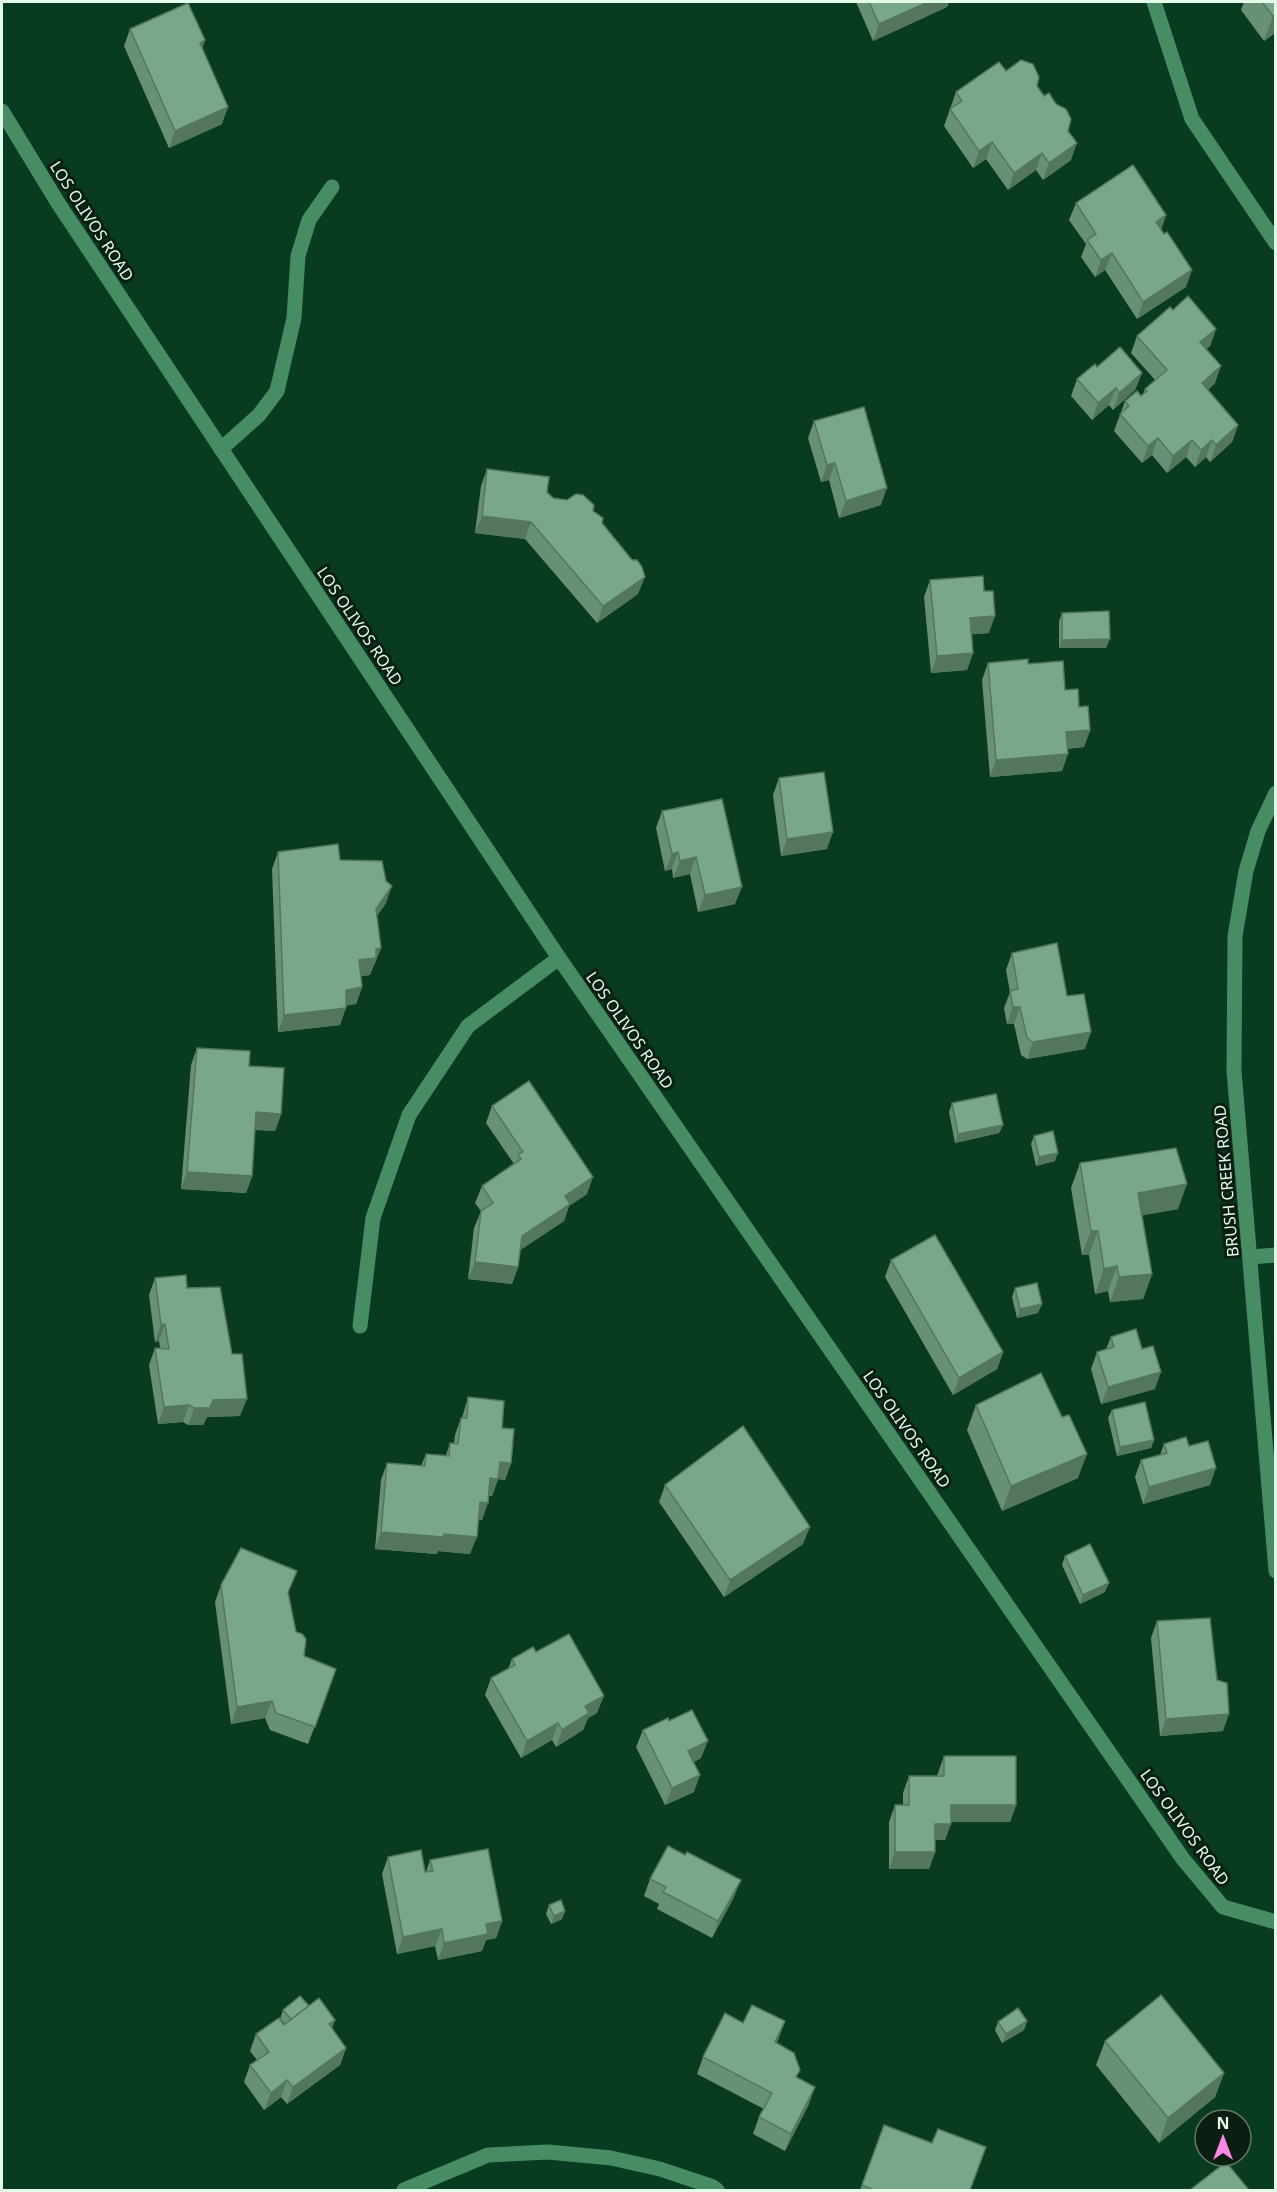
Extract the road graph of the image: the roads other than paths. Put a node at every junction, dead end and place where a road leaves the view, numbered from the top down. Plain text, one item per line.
1 (1154, 2) edge
2 (2, 111) edge
3 (333, 186) dead end
4 (1275, 243) edge
5 (221, 449) junction
6 (1275, 794) edge
7 (559, 958) junction
8 (1275, 1255) edge
9 (1251, 1257) junction
10 (360, 1326) dead end
11 (1275, 1571) edge
12 (1275, 1922) edge
13 (404, 2190) edge
14 (717, 2190) edge

1 - 4 street
2 - 5 street, LOS OLIVOS ROAD
3 - 5 street
5 - 7 street, LOS OLIVOS ROAD
6 - 9 street, BRUSH CREEK ROAD
7 - 10 street
7 - 12 street, LOS OLIVOS ROAD
8 - 9 street
9 - 11 street, BRUSH CREEK ROAD
13 - 14 street

